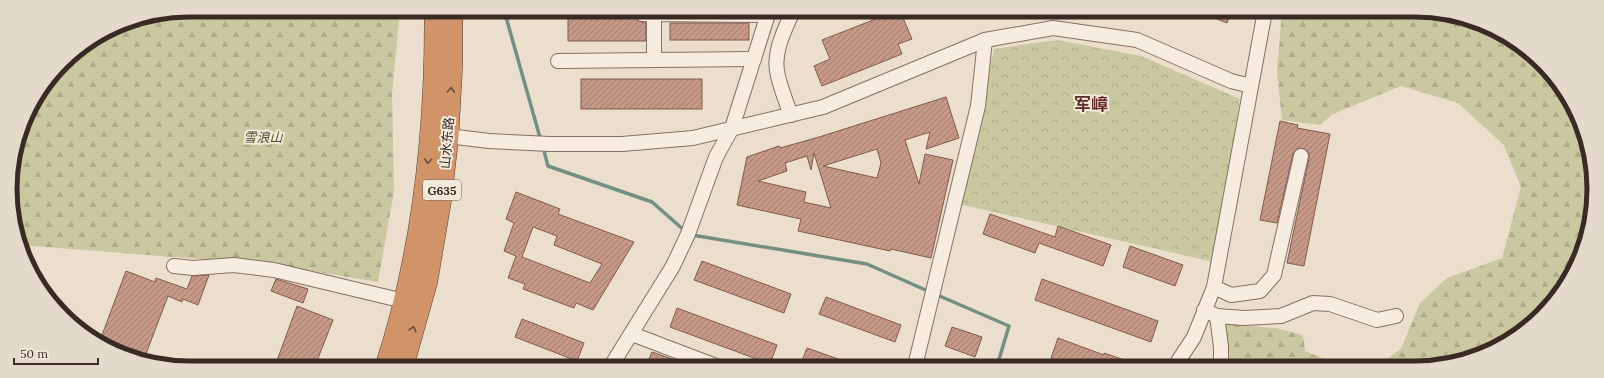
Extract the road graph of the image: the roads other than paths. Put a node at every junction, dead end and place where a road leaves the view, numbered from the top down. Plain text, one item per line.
1 (435, 17) edge
2 (452, 17) edge
3 (649, 17) edge
4 (767, 17) edge
5 (791, 17) edge
6 (1264, 17) edge
7 (986, 40) junction
8 (754, 59) junction
9 (654, 60) junction
10 (558, 61) dead end
11 (1251, 86) junction
12 (791, 115) junction
13 (732, 128) junction
14 (439, 134) junction
15 (1301, 156) dead end
16 (174, 266) dead end
17 (1214, 287) junction
18 (404, 301) junction
19 (1204, 310) junction
20 (1217, 316) junction
21 (1396, 316) dead end
22 (632, 334) junction
23 (387, 361) edge
24 (404, 361) edge
25 (615, 361) edge
26 (703, 361) edge
27 (915, 361) edge
28 (1178, 361) edge
29 (1221, 361) edge

1 - 14 highway, 山水东路 / G635
14 -> 2 highway, 山水东路 / G635
3 - 9 street
4 - 8 street
5 - 12 street
6 - 11 street
7 - 11 street
7 - 12 street
7 - 27 street
8 - 9 street
8 - 13 street
9 - 10 street
11 - 17 street
12 - 13 street
13 - 14 street
13 - 22 street
14 -> 18 highway, 山水东路 / G635
24 -> 14 highway, 山水东路 / G635
15 - 17 street
16 - 18 street
17 - 19 street
18 - 23 highway, 山水东路 / G635
19 - 20 street
19 - 28 street
20 - 21 street
20 - 29 street
22 - 25 street
22 - 26 street

